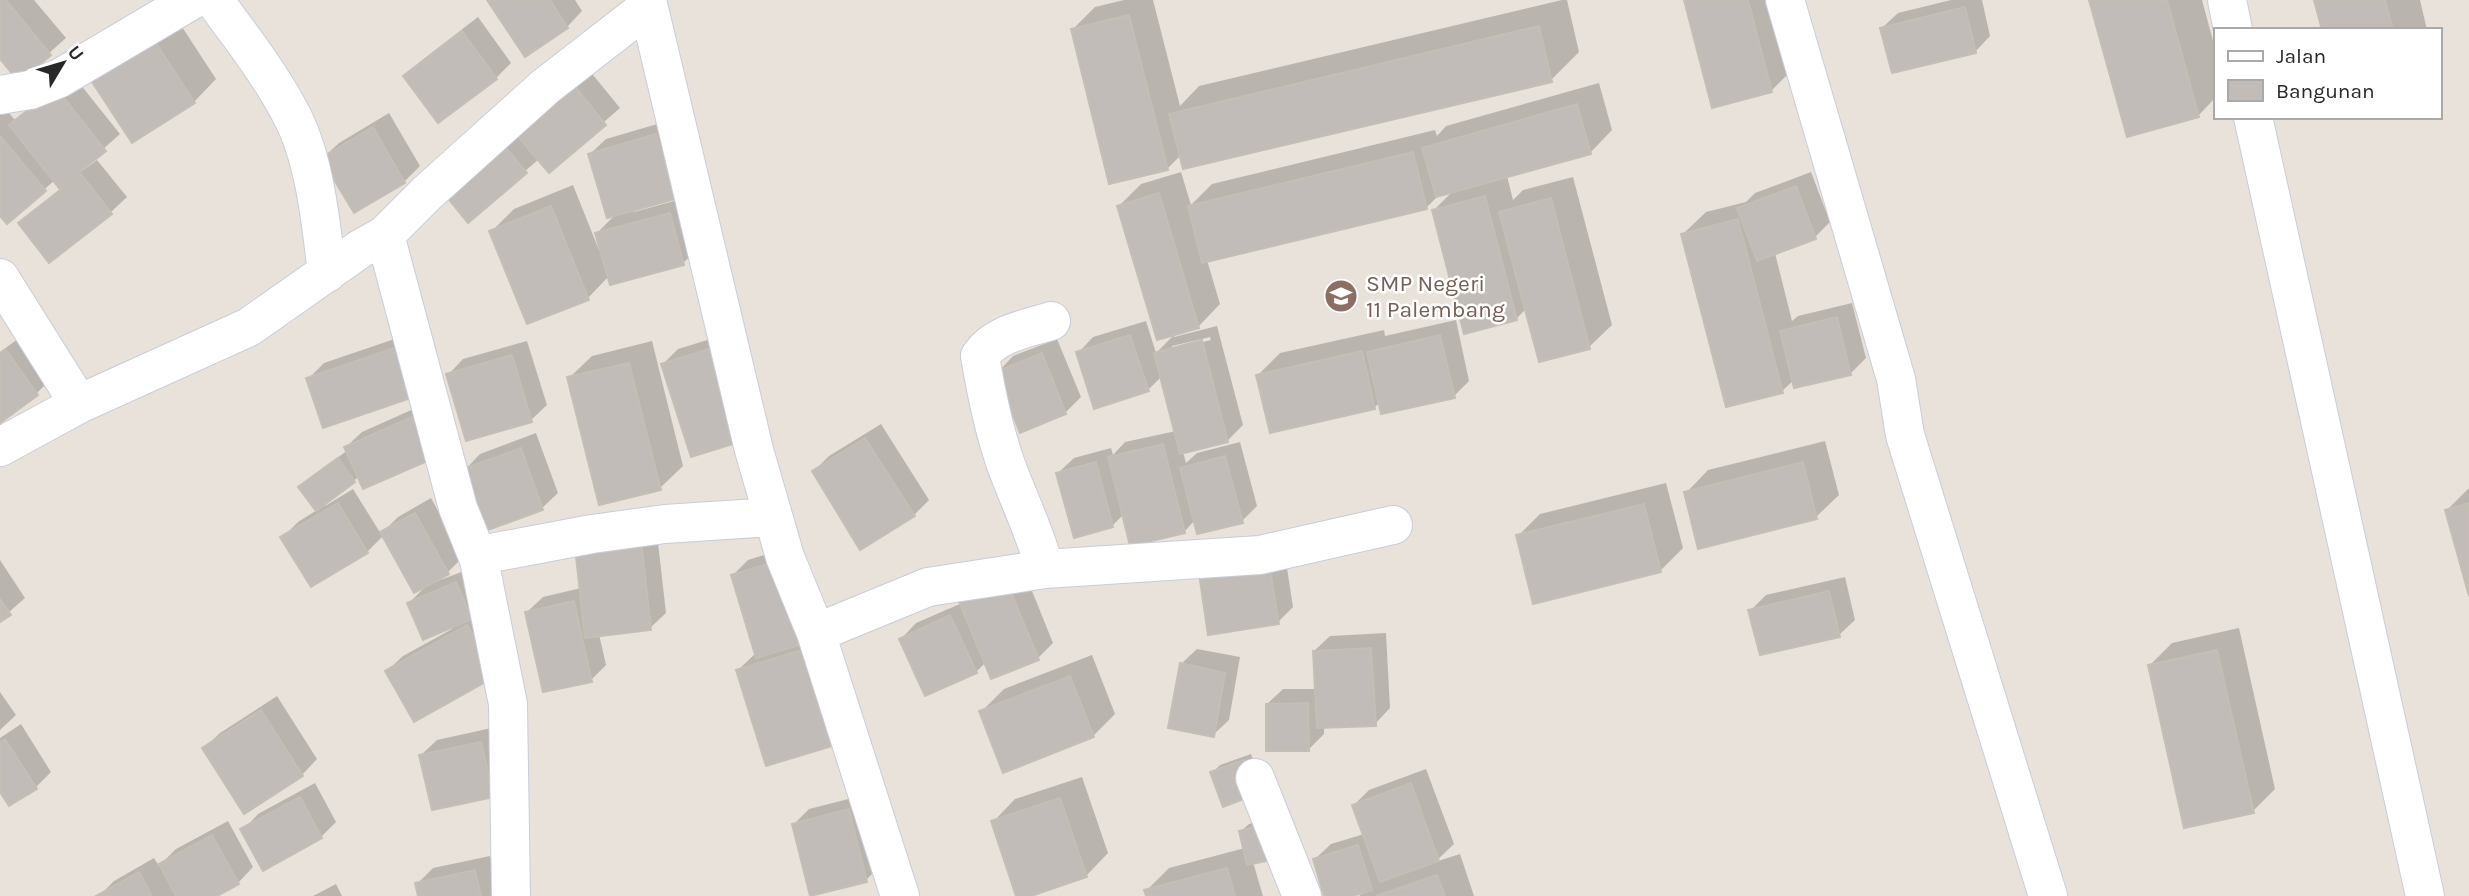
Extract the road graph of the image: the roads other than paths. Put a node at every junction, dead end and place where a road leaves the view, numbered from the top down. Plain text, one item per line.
1 (192, 0) edge
2 (214, 0) edge
3 (1785, 0) edge
4 (2227, 0) edge
5 (647, 3) edge
6 (2233, 28) edge
7 (0, 95) edge
8 (2253, 119) edge
9 (385, 235) junction
10 (327, 273) junction
11 (0, 278) edge
12 (1051, 321) dead end
13 (79, 404) junction
14 (0, 447) edge
15 (773, 517) junction
16 (1393, 525) dead end
17 (479, 559) junction
18 (1045, 569) junction
19 (816, 633) junction
20 (1255, 778) dead end
21 (511, 896) edge
22 (900, 896) edge
23 (1302, 896) edge
24 (2048, 896) edge
25 (2424, 896) edge

1 - 7 street
2 - 10 street
3 - 24 street
4 - 6 street
5 - 9 street
5 - 15 street
8 - 25 street
9 - 10 street
9 - 17 street
10 - 13 street
11 - 13 street
12 - 18 street
13 - 14 street
15 - 17 street
15 - 19 street
16 - 18 street
17 - 21 street
18 - 19 street
19 - 22 street
20 - 23 street

